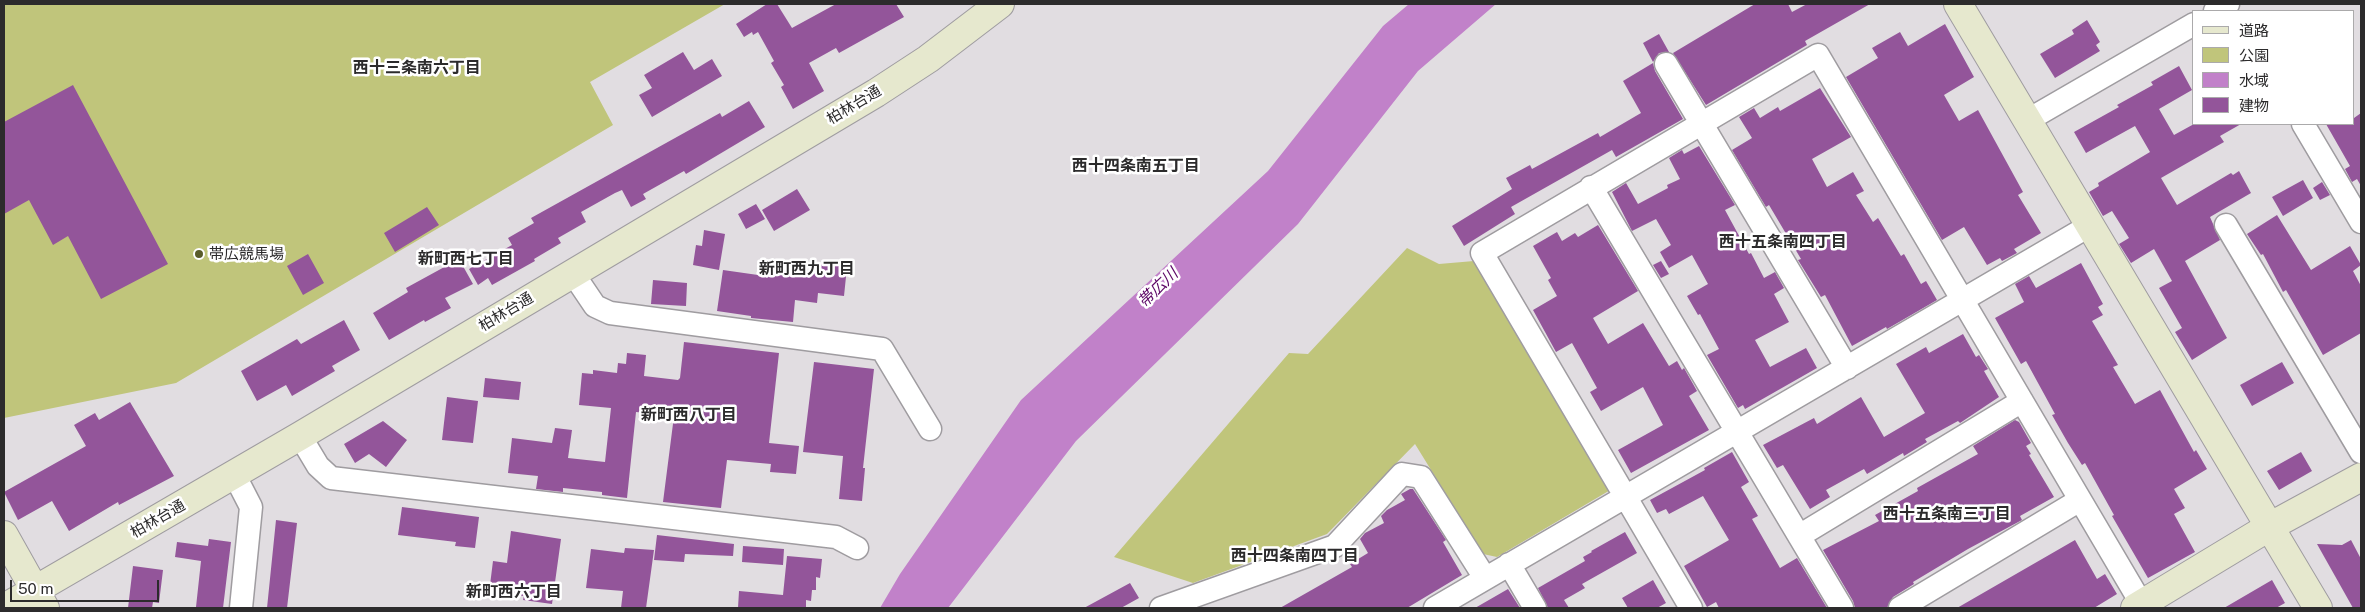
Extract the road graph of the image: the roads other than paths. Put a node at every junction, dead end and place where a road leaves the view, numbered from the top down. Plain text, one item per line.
1 (1000, 4) edge
2 (1958, 4) edge
3 (2228, 4) edge
4 (2217, 10) edge
5 (2192, 25) edge
6 (1666, 64) dead end
7 (2028, 120) junction
8 (1702, 125) junction
9 (2304, 125) edge
10 (1591, 187) junction
11 (2361, 222) edge
12 (2226, 225) dead end
13 (2088, 226) junction
14 (572, 272) junction
15 (1963, 300) junction
16 (1847, 368) junction
17 (2022, 401) junction
18 (930, 428) dead end
19 (1736, 432) junction
20 (300, 436) junction
21 (2361, 452) edge
22 (234, 474) junction
23 (2361, 477) edge
24 (1626, 496) junction
25 (2080, 500) junction
26 (2269, 527) junction
27 (4, 535) edge
28 (1799, 536) junction
29 (858, 548) dead end
30 (1509, 564) junction
31 (1485, 578) junction
32 (20, 600) edge
33 (2140, 607) edge
34 (241, 608) edge
35 (1161, 608) edge
36 (1435, 608) edge
37 (1535, 608) edge
38 (1692, 608) edge
39 (1842, 608) edge
40 (1900, 608) edge
41 (2318, 608) edge

1 - 14 street, 柏林台通
2 - 7 street
3 - 4 street
5 - 7 street
6 - 8 street
7 - 13 street
8 - 10 street
8 - 15 street
8 - 16 street
9 - 11 street
10 - 19 street
10 - 24 street
12 - 21 street
13 - 15 street
13 - 26 street
14 - 18 street
14 - 20 street, 柏林台通
15 - 16 street
15 - 17 street
16 - 19 street
17 - 25 street
17 - 28 street
19 - 24 street
19 - 28 street
20 - 22 street, 柏林台通
20 - 29 street
22 - 32 street, 柏林台通
22 - 34 street
23 - 26 street
24 - 30 street
24 - 38 street
25 - 33 street
25 - 40 street
26 - 33 street
26 - 41 street
27 - 32 street
28 - 39 street
30 - 31 street
30 - 37 street
31 - 35 street
31 - 36 street

